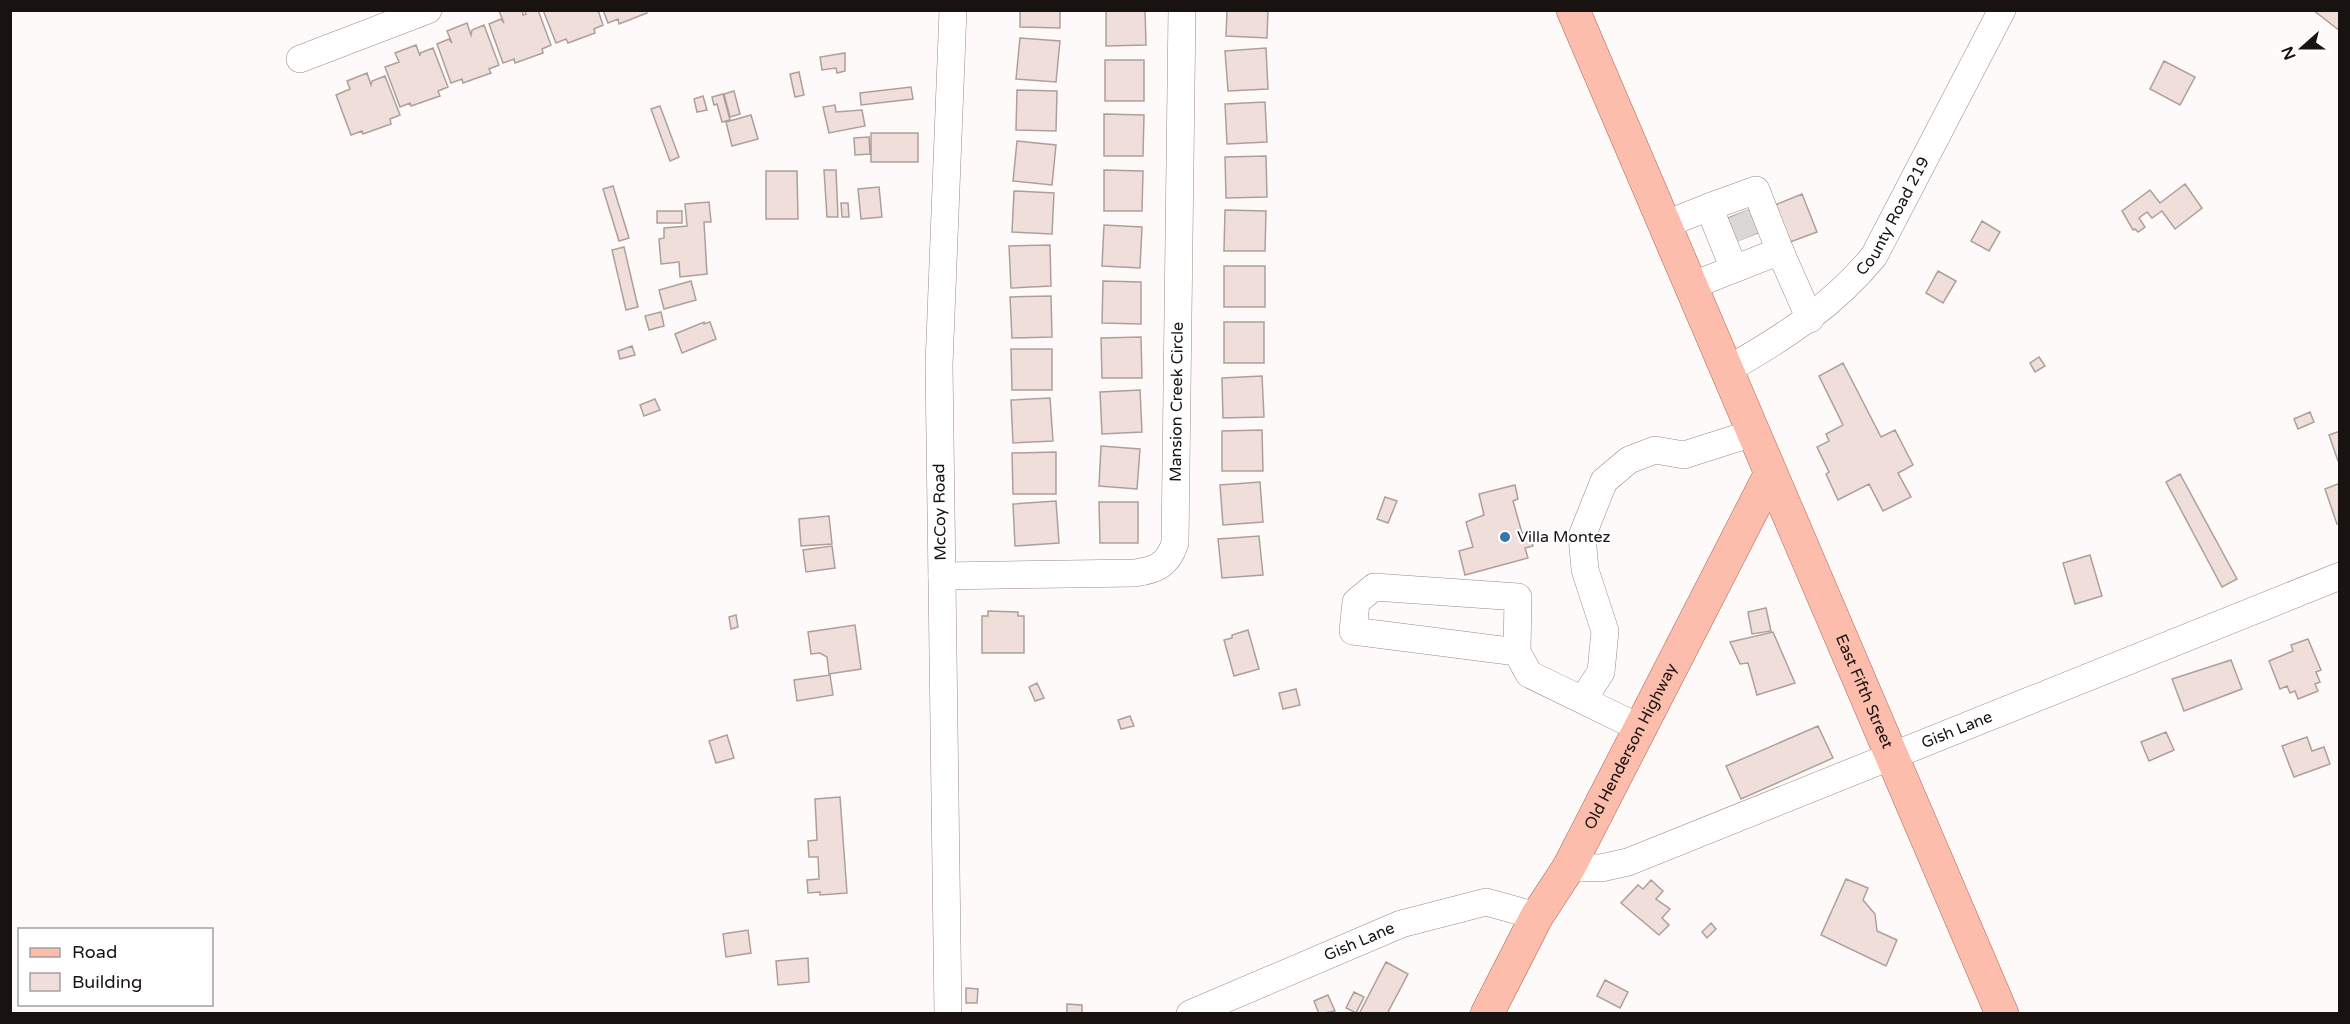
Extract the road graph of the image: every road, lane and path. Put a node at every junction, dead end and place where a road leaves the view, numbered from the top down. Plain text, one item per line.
1 (428, 10) edge
2 (953, 10) edge
3 (1182, 10) edge
4 (1572, 10) edge
5 (2002, 10) edge
6 (300, 59) dead end
7 (1664, 225) junction
8 (1735, 232) junction
9 (1780, 251) junction
10 (1691, 286) junction
11 (1810, 320) junction
12 (1727, 370) junction
13 (1753, 433) junction
14 (1770, 475) junction
15 (942, 576) junction
16 (2340, 576) edge
17 (1517, 652) junction
18 (1584, 698) junction
19 (1640, 728) junction
20 (1892, 756) junction
21 (1569, 867) junction
22 (1537, 916) junction
23 (948, 1014) edge
24 (1190, 1014) edge
25 (1487, 1014) edge
26 (2002, 1014) edge

1 - 6 street
2 - 15 street, McCoy Road
3 - 15 street, Mansion Creek Circle
4 - 7 main road, East Fifth Street
5 - 11 street, County Road 219
7 - 8 street
7 - 10 main road, East Fifth Street
8 - 9 street
8 - 9 street
8 - 10 street
9 - 11 street
10 - 12 main road, East Fifth Street
11 - 12 street, County Road 219
12 - 13 main road, East Fifth Street
13 - 14 main road, East Fifth Street
13 - 18 street
14 - 19 main road, Old Henderson Highway
14 - 20 main road, East Fifth Street
15 - 23 street, McCoy Road
16 - 20 street, Gish Lane
17 - 17 street
17 - 18 street
18 - 19 street
19 - 21 main road, Old Henderson Highway
20 - 21 street, Gish Lane
20 - 26 main road, East Fifth Street
21 - 22 main road, Old Henderson Highway
22 - 24 street, Gish Lane
22 - 25 main road, Old Henderson Highway

